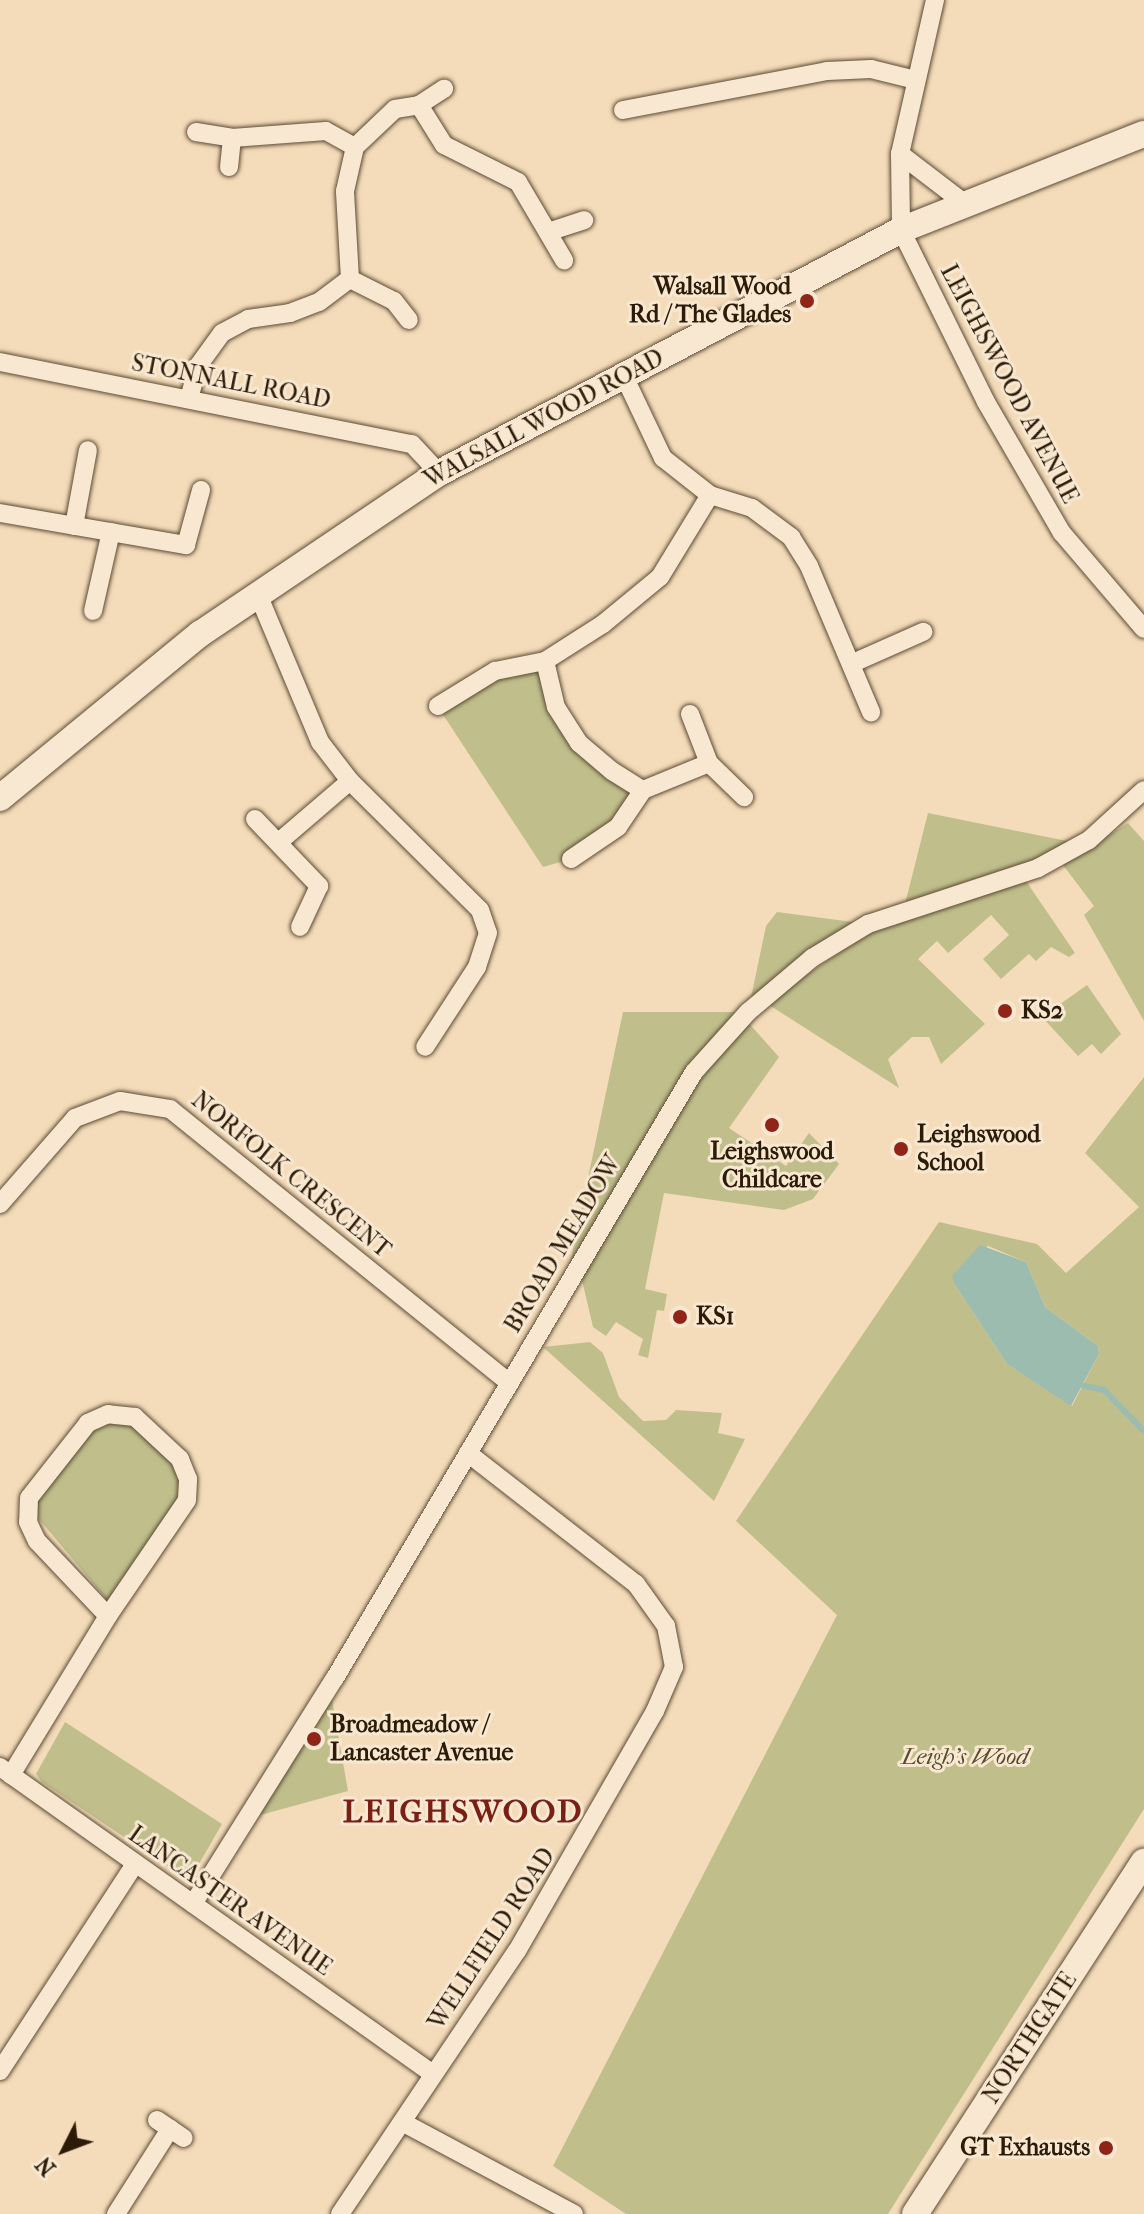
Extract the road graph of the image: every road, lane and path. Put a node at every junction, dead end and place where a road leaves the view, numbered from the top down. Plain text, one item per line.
1 (935, 0) edge
2 (916, 80) junction
3 (444, 89) dead end
4 (419, 105) junction
5 (623, 110) dead end
6 (196, 132) dead end
7 (1144, 134) edge
8 (232, 138) junction
9 (355, 147) junction
10 (900, 154) junction
11 (229, 167) dead end
12 (968, 206) junction
13 (584, 220) dead end
14 (901, 230) junction
15 (551, 231) junction
16 (564, 260) dead end
17 (350, 279) junction
18 (409, 320) dead end
19 (0, 362) edge
20 (624, 376) junction
21 (189, 399) junction
22 (88, 450) dead end
23 (439, 473) junction
24 (201, 490) dead end
25 (710, 495) junction
26 (1, 520) edge
27 (74, 526) junction
28 (111, 532) junction
29 (257, 592) junction
30 (93, 611) dead end
31 (1144, 629) edge
32 (923, 632) dead end
33 (545, 661) junction
34 (853, 663) junction
35 (438, 706) dead end
36 (871, 712) dead end
37 (690, 714) dead end
38 (709, 763) junction
39 (350, 781) junction
40 (643, 790) junction
41 (1144, 790) edge
42 (744, 797) dead end
43 (0, 798) edge
44 (255, 819) dead end
45 (280, 841) junction
46 (571, 859) dead end
47 (300, 927) dead end
48 (425, 1047) dead end
49 (0, 1204) edge
50 (509, 1383) junction
51 (468, 1453) junction
52 (108, 1616) junction
53 (6, 1771) edge
54 (1144, 1862) edge
55 (135, 1864) junction
56 (193, 1904) junction
57 (0, 2071) edge
58 (433, 2074) junction
59 (402, 2122) junction
60 (170, 2129) dead end
61 (116, 2214) edge
62 (340, 2214) edge
63 (574, 2214) edge
64 (915, 2214) edge

1 - 2 street
2 - 5 street
2 - 10 street
3 - 4 street
4 - 9 street
4 - 15 street
6 - 8 street
7 - 12 street, WALSALL WOOD ROAD
8 - 9 street
8 - 11 street
9 - 17 street
10 - 12 street
10 - 14 street
12 - 14 street, WALSALL WOOD ROAD
13 - 15 street
14 - 20 street, WALSALL WOOD ROAD
14 - 31 street, LEIGHSWOOD AVENUE
15 - 16 street
17 - 18 street
17 - 21 street
19 - 21 street, STONNALL ROAD
20 - 23 street, WALSALL WOOD ROAD
20 - 25 street
21 - 23 street, STONNALL ROAD
22 - 27 street
23 - 29 street, WALSALL WOOD ROAD
24 - 28 street
25 - 33 street
25 - 34 street
26 - 27 street
27 - 28 street
28 - 30 street
29 - 39 street
29 - 43 street, WALSALL WOOD ROAD
32 - 34 street
33 - 35 street
33 - 40 street
34 - 36 street
37 - 38 street
38 - 40 street
38 - 42 street
39 - 45 street
39 - 48 street
40 - 46 street
41 - 50 street, BROAD MEADOW
44 - 45 street
45 - 47 street
49 - 50 street, NORFOLK CRESCENT
50 - 51 street, BROAD MEADOW
51 - 56 street, BROAD MEADOW
51 - 58 street, WELLFIELD ROAD
52 - 52 street
52 - 53 street
53 - 55 street, LANCASTER AVENUE
54 - 64 street, NORTHGATE
55 - 56 street, LANCASTER AVENUE
55 - 57 street
56 - 58 street, LANCASTER AVENUE
58 - 59 street, WELLFIELD ROAD
59 - 62 street, WELLFIELD ROAD
59 - 63 street
60 - 61 street

